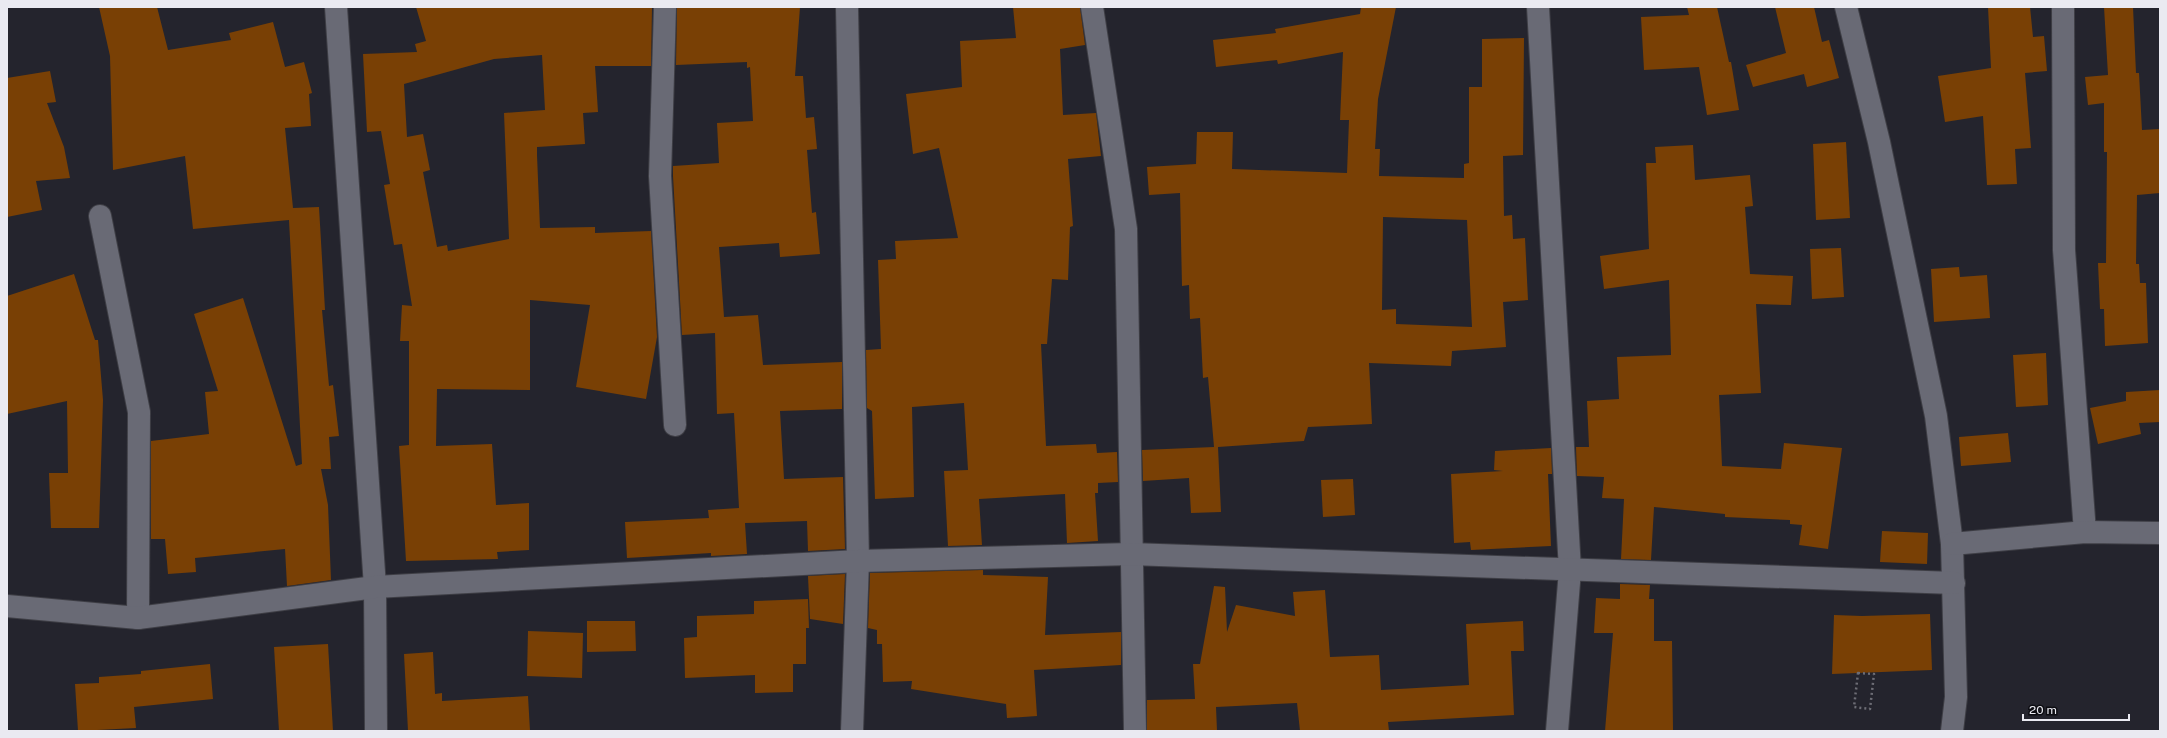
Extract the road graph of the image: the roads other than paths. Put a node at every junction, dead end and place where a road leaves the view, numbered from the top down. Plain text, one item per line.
1 (336, 7) edge
2 (665, 7) edge
3 (847, 7) edge
4 (1092, 7) edge
5 (1538, 7) edge
6 (1846, 7) edge
7 (2063, 7) edge
8 (100, 216) dead end
9 (675, 425) dead end
10 (2085, 532) junction
11 (2160, 533) edge
12 (1952, 544) junction
13 (1131, 554) junction
14 (858, 561) junction
15 (1570, 570) junction
16 (1954, 583) junction
17 (375, 587) junction
18 (7, 606) edge
19 (138, 618) junction
20 (376, 731) edge
21 (852, 731) edge
22 (1135, 731) edge
23 (1557, 731) edge
24 (1952, 731) edge

1 - 17 street
2 - 9 street
3 - 14 street
4 - 13 street
5 - 15 street
6 - 12 street
7 - 10 street
8 - 19 street
10 - 11 street
10 - 12 street
12 - 16 street
13 - 14 street
13 - 15 street
13 - 22 street
14 - 17 street
14 - 21 street
15 - 16 street
15 - 23 street
16 - 24 street
17 - 19 street
17 - 20 street
18 - 19 street

